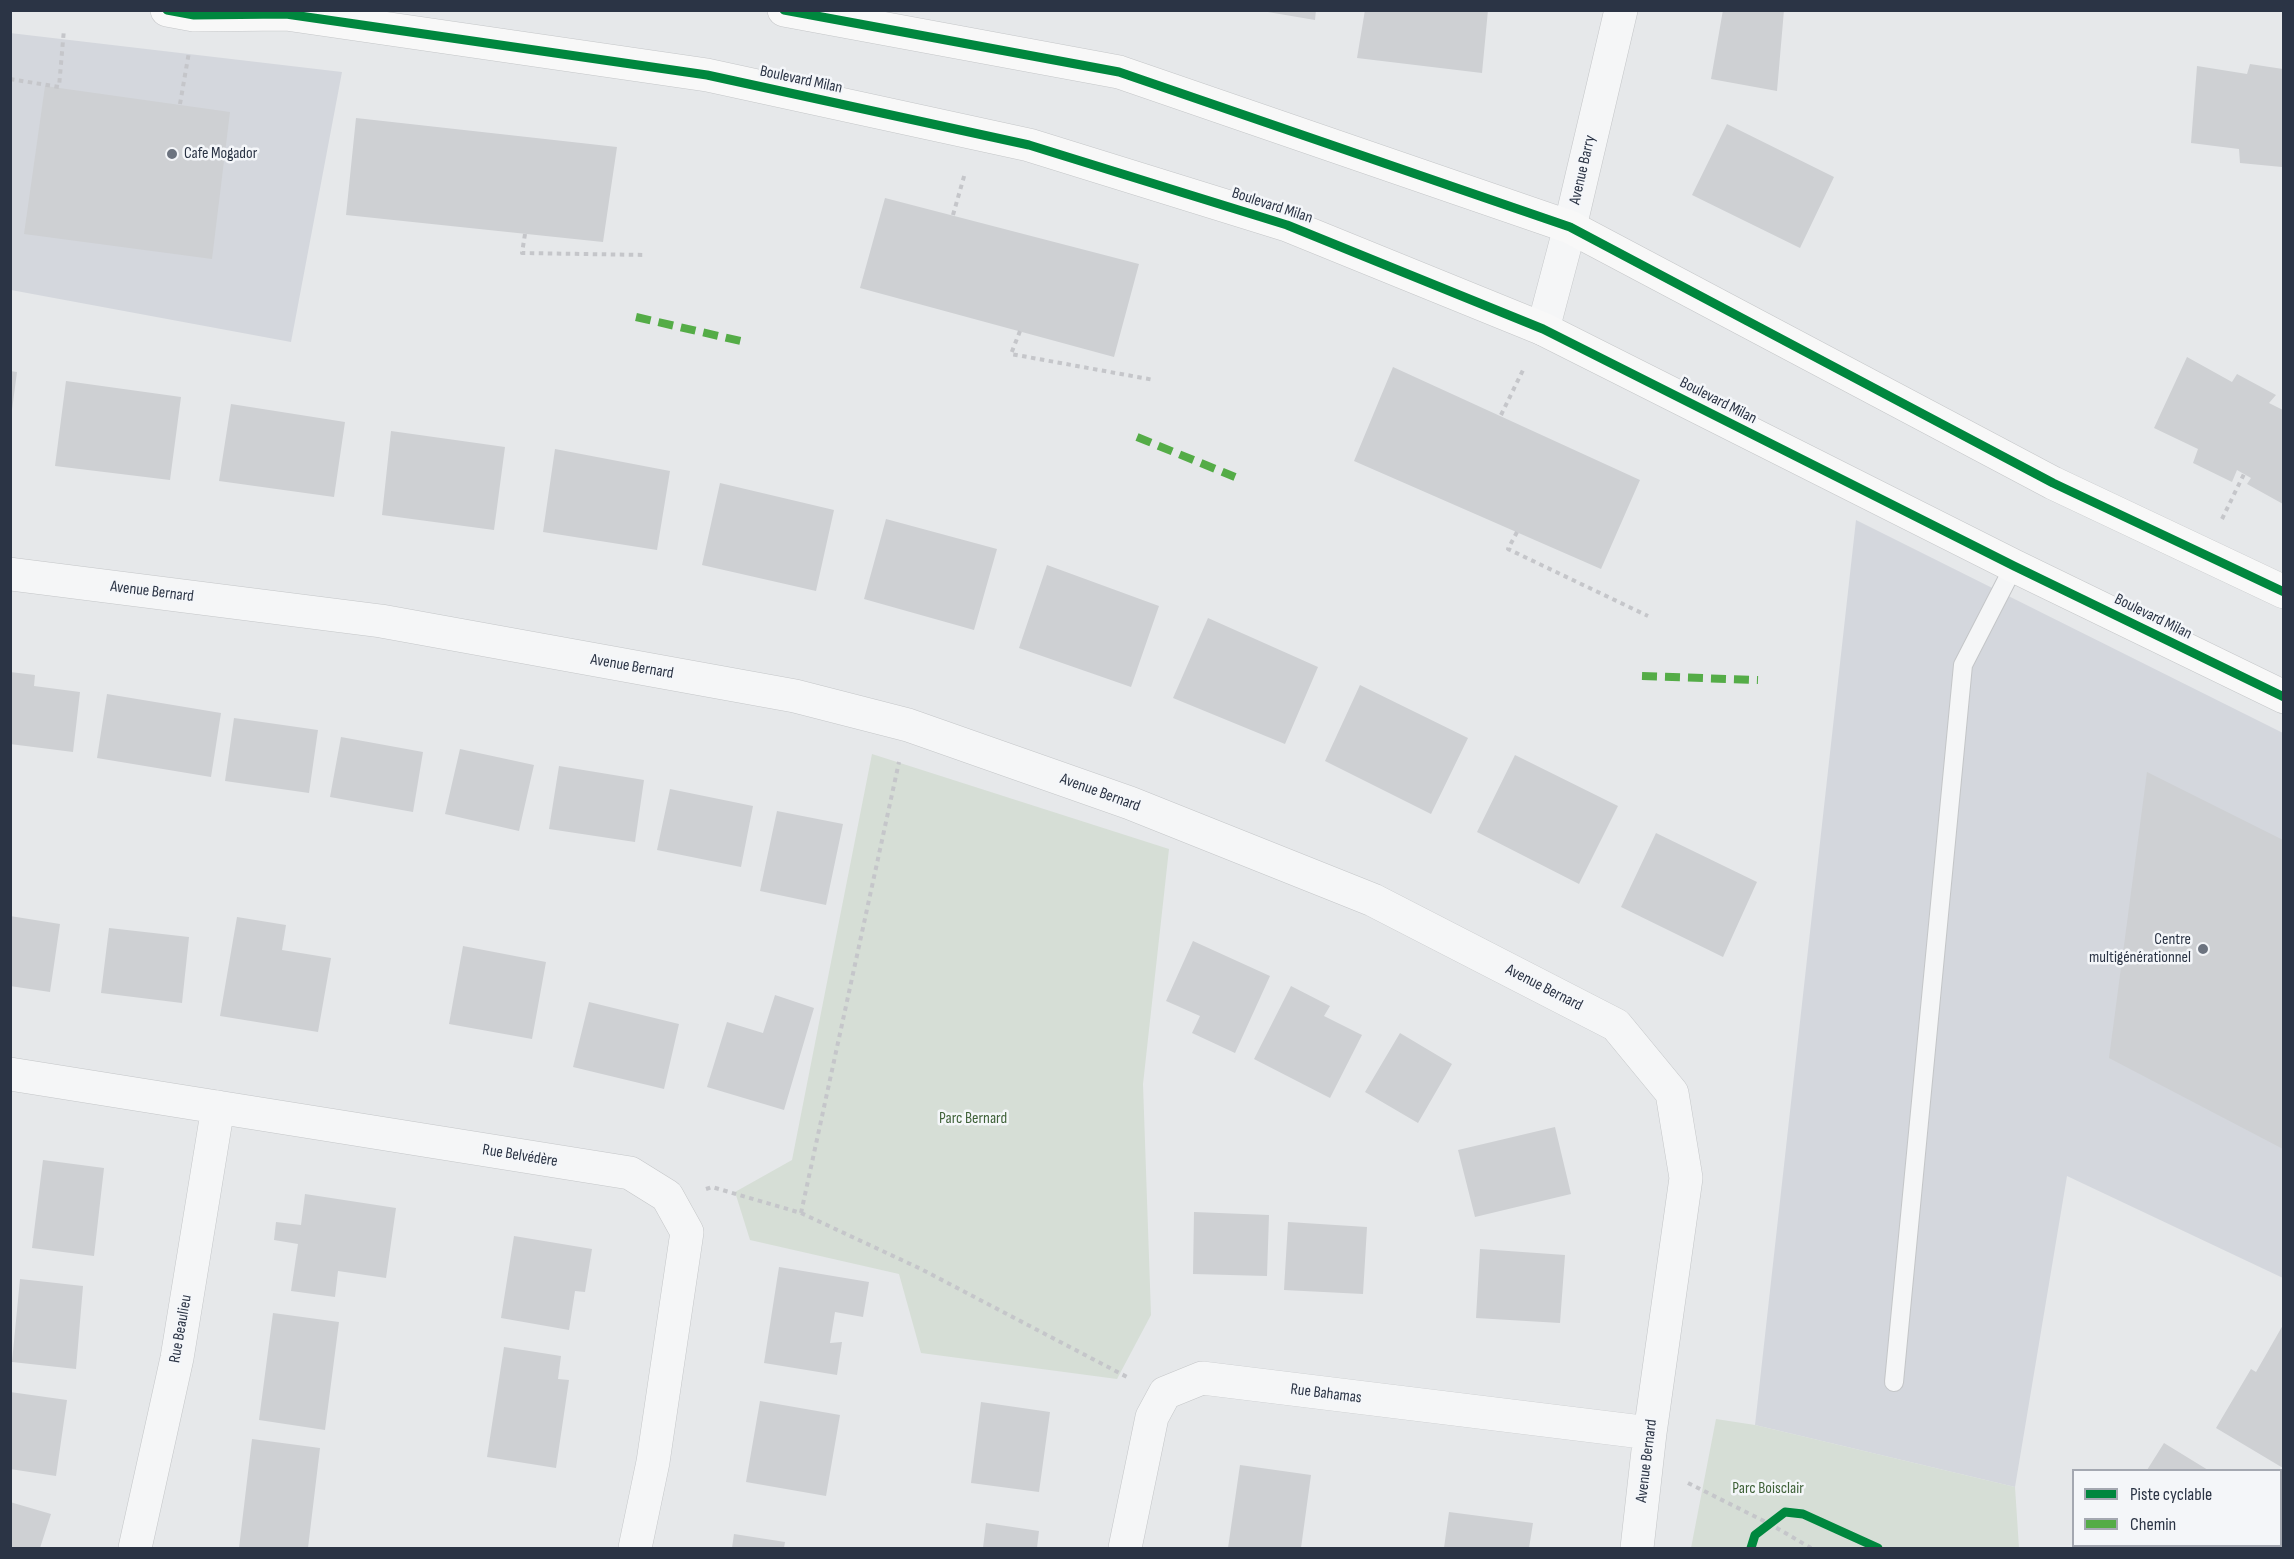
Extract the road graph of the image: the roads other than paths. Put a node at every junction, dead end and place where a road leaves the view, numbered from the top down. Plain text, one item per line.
1 (167, 10) edge
2 (784, 10) edge
3 (1621, 10) edge
4 (1570, 227) junction
5 (1543, 329) junction
6 (2014, 566) junction
7 (10, 574) edge
8 (2283, 592) edge
9 (2283, 697) edge
10 (10, 1074) edge
11 (218, 1107) junction
12 (1894, 1382) dead end
13 (1650, 1433) junction
14 (135, 1548) edge
15 (635, 1548) edge
16 (1125, 1548) edge
17 (1637, 1548) edge

1 - 5 main road, Boulevard Milan
2 - 4 main road
3 - 4 street, Avenue Barry
4 - 5 street, Avenue Barry
4 - 8 main road
5 - 6 main road, Boulevard Milan
6 - 9 main road, Boulevard Milan
6 - 12 lane
7 - 13 street, Avenue Bernard
10 - 11 street, Rue Belvédère
11 - 14 street, Rue Beaulieu
11 - 15 street, Rue Belvédère
13 - 16 street, Rue Bahamas
13 - 17 street, Avenue Bernard

